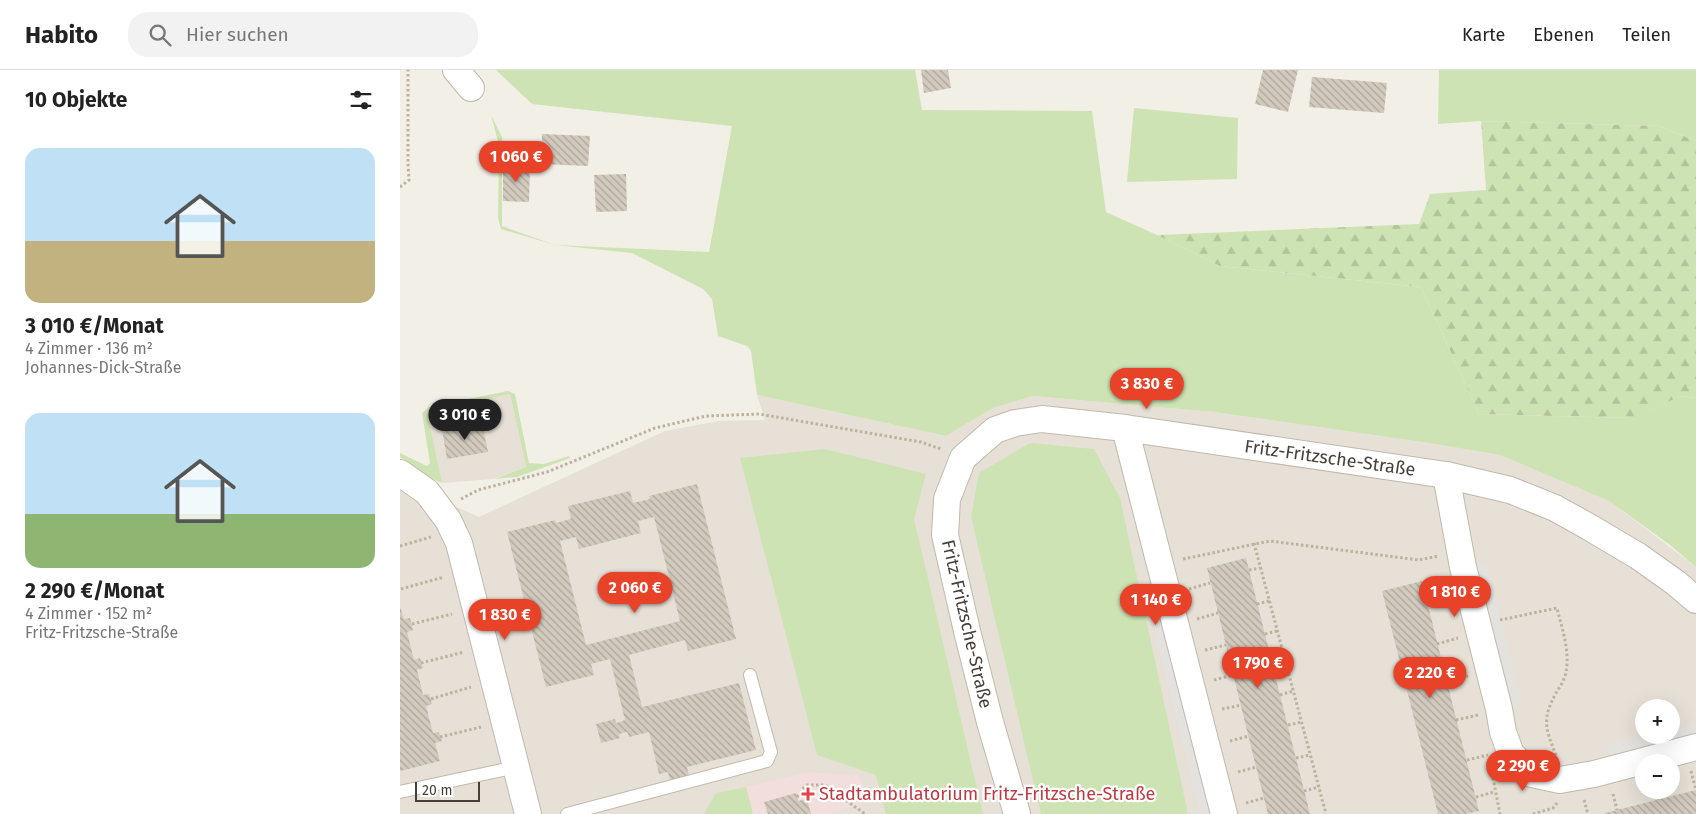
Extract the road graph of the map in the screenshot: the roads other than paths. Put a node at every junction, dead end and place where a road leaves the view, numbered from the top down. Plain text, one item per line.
1 (1125, 428) junction
2 (400, 473) edge
3 (1446, 475) junction
4 (1696, 600) edge
5 (750, 675) dead end
6 (1696, 747) edge
7 (516, 767) junction
8 (400, 792) edge
9 (528, 814) edge
10 (567, 814) edge
11 (1017, 814) edge
12 (1224, 814) edge

1 - 3 street, Fritz-Fritzsche-Straße
1 - 11 street, Fritz-Fritzsche-Straße
1 - 12 street
2 - 7 street
3 - 4 street, Fritz-Fritzsche-Straße
3 - 6 street
5 - 10 lane
7 - 8 lane
7 - 9 street

